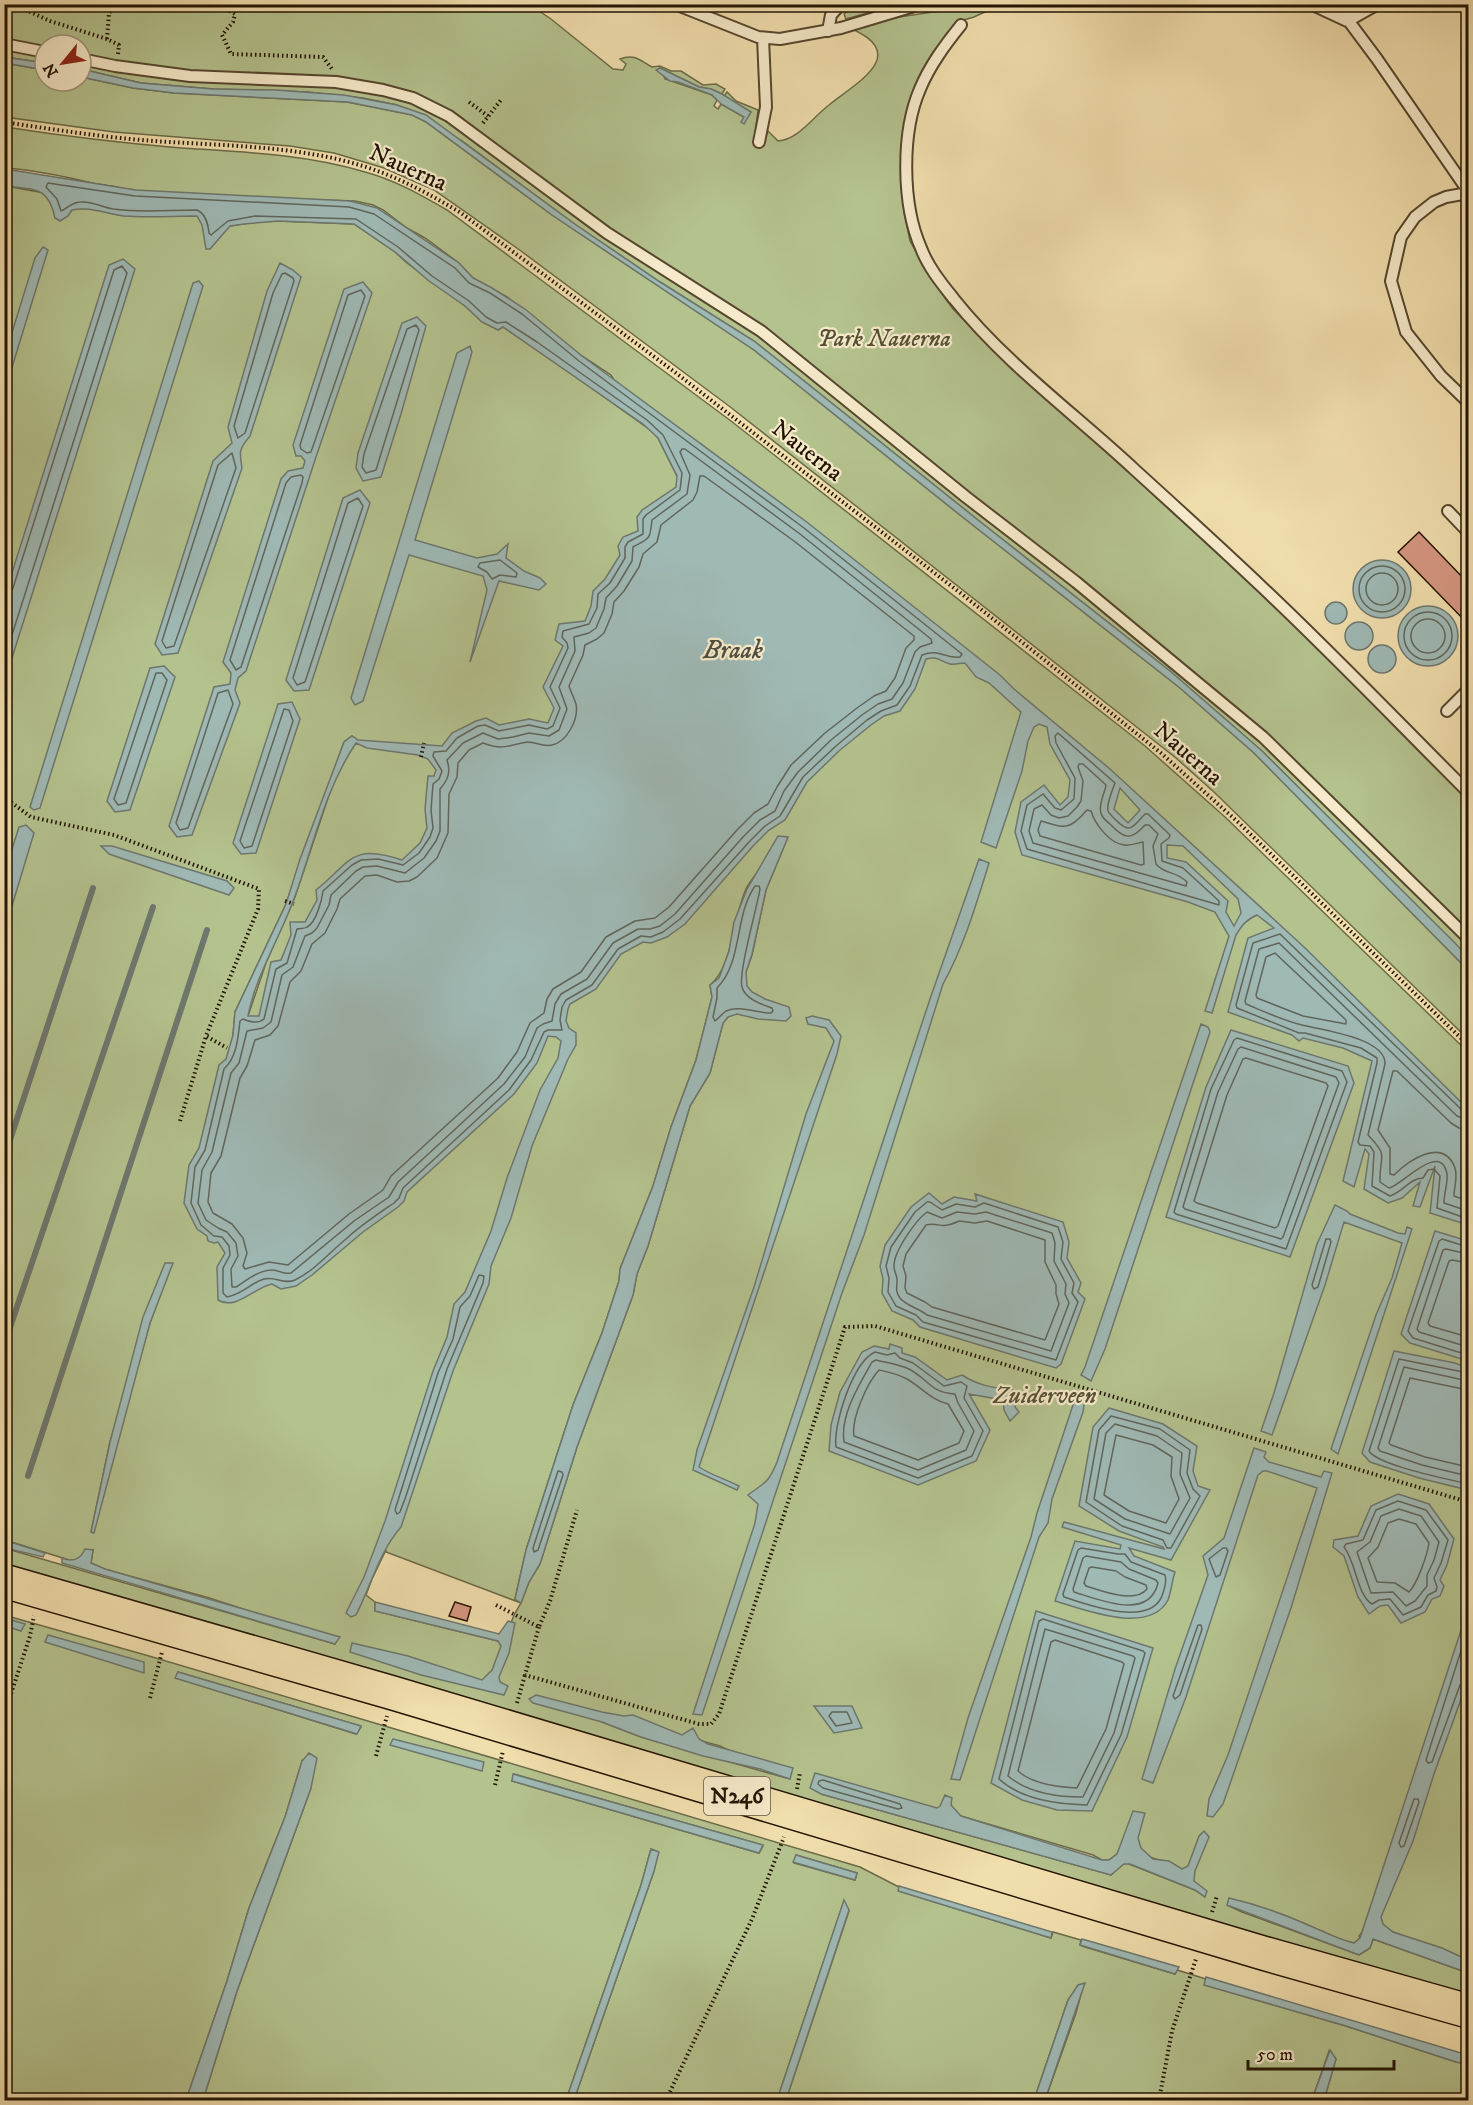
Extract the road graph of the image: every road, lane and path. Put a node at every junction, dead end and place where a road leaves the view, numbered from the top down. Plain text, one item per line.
1 (13, 4) edge
2 (130, 4) edge
3 (218, 4) edge
4 (675, 4) edge
5 (841, 4) edge
6 (921, 4) edge
7 (1315, 4) edge
8 (1336, 4) edge
9 (1349, 4) edge
10 (1378, 4) edge
11 (1348, 21) junction
12 (961, 25) dead end
13 (828, 31) junction
14 (763, 38) junction
15 (107, 39) junction
16 (4, 44) edge
17 (119, 45) dead end
18 (33, 50) edge
19 (93, 61) edge
20 (336, 82) junction
21 (501, 100) dead end
22 (469, 102) dead end
23 (488, 116) junction
24 (485, 121) dead end
25 (4, 122) edge
26 (759, 142) dead end
27 (1468, 192) edge
28 (1468, 402) edge
29 (1448, 511) dead end
30 (1468, 532) edge
31 (1468, 690) edge
32 (1447, 711) dead end
33 (424, 743) dead end
34 (421, 757) dead end
35 (1468, 792) edge
36 (4, 797) edge
37 (285, 901) dead end
38 (294, 904) dead end
39 (1468, 938) edge
40 (206, 1036) junction
41 (1468, 1045) edge
42 (227, 1048) dead end
43 (180, 1121) dead end
44 (1468, 1502) edge
45 (577, 1510) dead end
46 (4, 1581) edge
47 (496, 1605) dead end
48 (539, 1627) junction
49 (167, 1628) junction
50 (30, 1636) dead end
51 (525, 1675) junction
52 (393, 1694) junction
53 (150, 1698) dead end
54 (514, 1713) junction
55 (4, 1715) edge
56 (376, 1756) dead end
57 (800, 1772) dead end
58 (495, 1785) dead end
59 (792, 1813) junction
60 (1217, 1896) dead end
61 (1204, 1936) junction
62 (1468, 2011) edge
63 (666, 2100) edge
64 (1159, 2100) edge

1 - 15 path
2 - 15 path
3 - 20 path
4 - 14 lane
5 - 13 lane
6 - 13 lane
7 - 11 lane
8 - 11 lane
9 - 11 lane
10 - 11 lane
11 - 27 lane
12 - 35 lane
13 - 14 lane
14 - 26 lane
15 - 17 path
16 - 18 lane
19 - 20 lane
20 - 39 lane
21 - 23 path
22 - 23 path
23 - 24 path
25 - 41 path, Nauerna
27 - 28 lane
29 - 30 lane
31 - 32 lane
33 - 34 path
36 - 40 path
37 - 38 path
40 - 42 path
40 - 43 path
44 - 51 path
45 - 48 path
46 - 49 main road, N246
47 - 48 path
48 - 51 path
49 - 52 main road, N246
49 - 53 path
50 - 55 path
51 - 54 path
52 - 54 main road, N246
52 - 56 path
54 - 58 path
54 - 59 main road, N246
57 - 59 path
59 - 61 main road, N246
59 - 63 path
60 - 61 path
61 - 62 main road, N246
61 - 64 path

